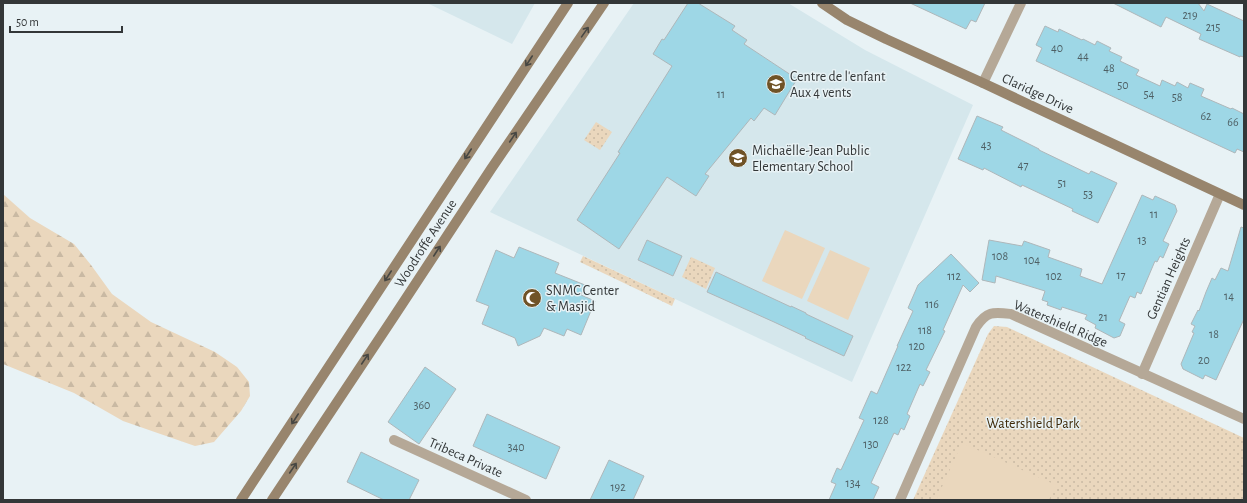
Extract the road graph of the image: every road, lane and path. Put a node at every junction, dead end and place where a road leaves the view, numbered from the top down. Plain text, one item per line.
1 (568, 3) edge
2 (604, 3) edge
3 (822, 3) edge
4 (1021, 3) edge
5 (983, 83) junction
6 (1220, 194) junction
7 (1244, 205) edge
8 (1142, 374) junction
9 (1244, 419) edge
10 (394, 440) dead end
11 (241, 500) edge
12 (272, 500) edge
13 (526, 500) edge
14 (900, 500) edge

1 -> 11 main road, Woodroffe Avenue
12 -> 2 main road, Woodroffe Avenue
3 - 5 main road, Claridge Drive
4 - 5 street
5 - 6 main road, Claridge Drive
6 - 7 main road, Claridge Drive
6 - 8 street, Gentian Heights
8 - 9 street, Watershield Ridge
8 - 14 street, Watershield Ridge
10 - 13 street, Tribeca Private

